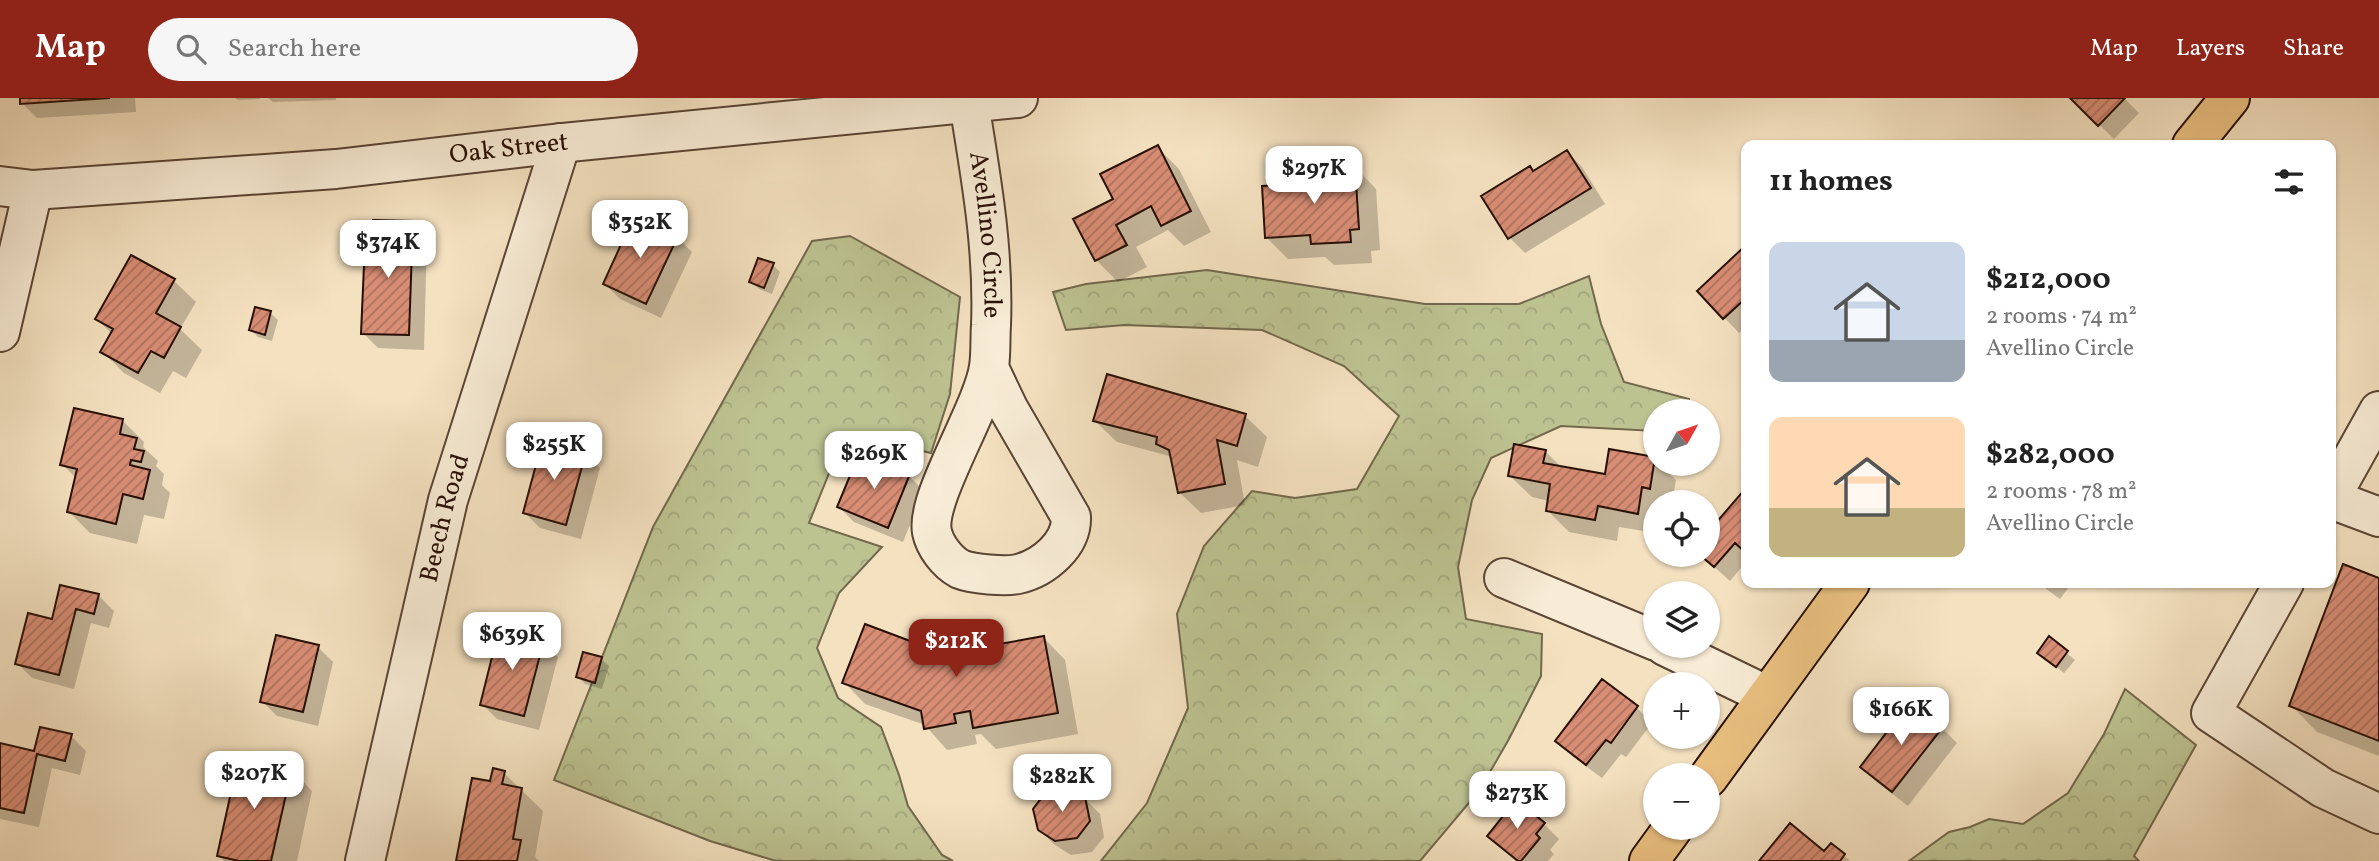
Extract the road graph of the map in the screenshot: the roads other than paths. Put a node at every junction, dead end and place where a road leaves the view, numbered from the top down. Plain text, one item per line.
1 (1018, 98) edge
2 (2230, 98) edge
3 (969, 103) junction
4 (2196, 140) edge
5 (561, 143) junction
6 (17, 188) edge
7 (0, 332) edge
8 (989, 368) junction
9 (2379, 411) edge
10 (2336, 489) edge
11 (2336, 500) edge
12 (2379, 517) edge
13 (1504, 578) dead end
14 (1846, 588) edge
15 (2281, 588) edge
16 (1643, 636) edge
17 (1690, 658) edge
18 (1766, 695) junction
19 (1718, 763) edge
20 (2379, 814) edge
21 (1664, 840) edge
22 (365, 861) edge
23 (1649, 861) edge

1 - 3 street, Oak Street
2 - 4 main road
3 - 5 street, Oak Street
3 - 8 street, Avellino Circle
5 - 6 street, Oak Street
5 - 22 street, Beech Road
6 - 7 street
8 - 8 street, Avellino Circle
9 - 10 street
11 - 12 street
13 - 16 street
14 - 18 main road
15 - 20 street
17 - 18 street
18 - 19 main road
21 - 23 main road

